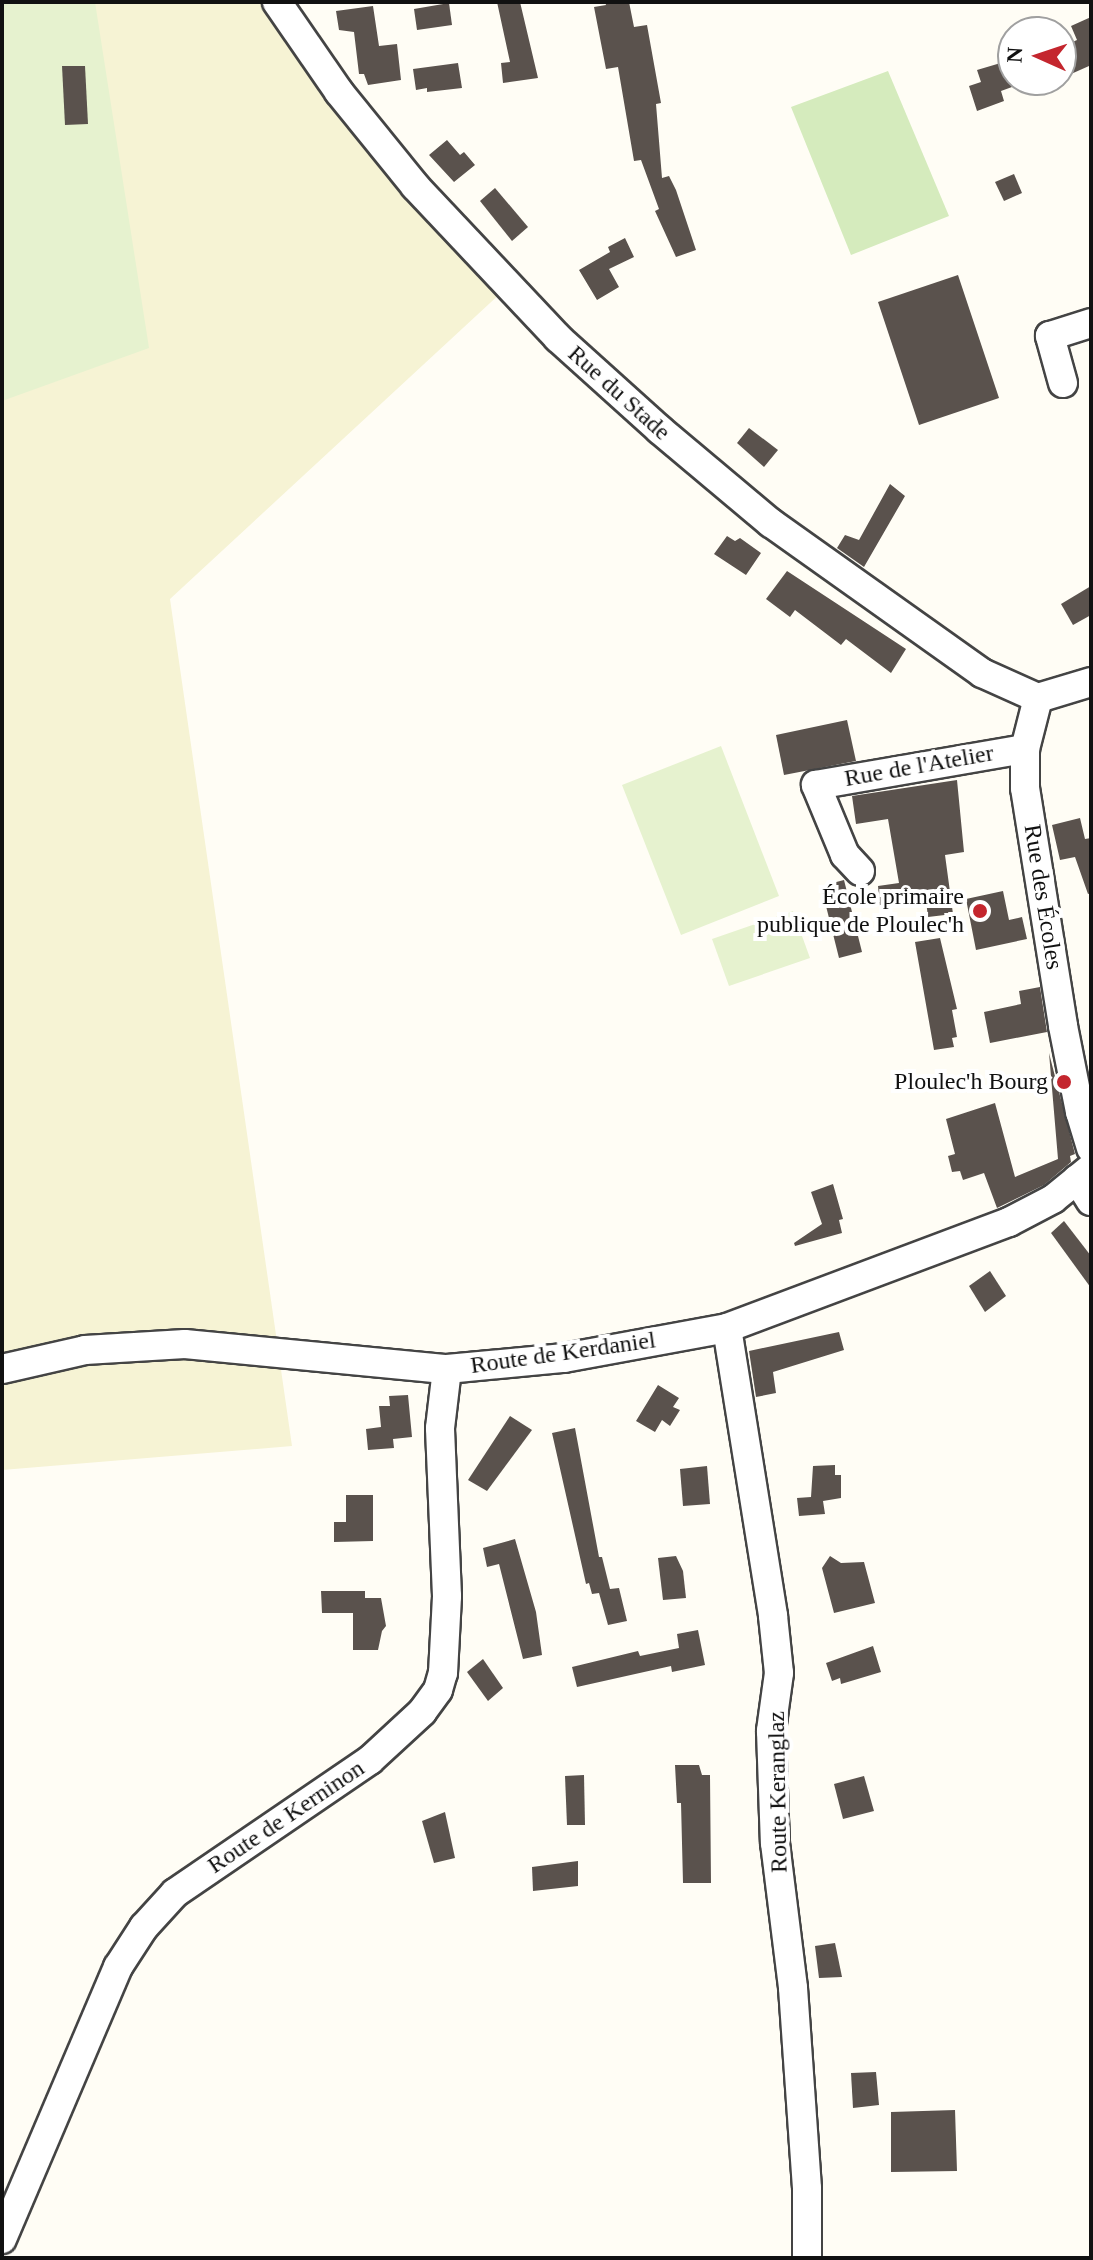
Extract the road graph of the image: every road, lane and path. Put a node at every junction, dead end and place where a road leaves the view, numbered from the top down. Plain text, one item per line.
1 (277, 2) edge
2 (1091, 323) edge
3 (1063, 383) dead end
4 (1091, 682) edge
5 (1038, 698) junction
6 (1025, 749) junction
7 (860, 871) dead end
8 (1091, 1148) edge
9 (1086, 1182) edge
10 (727, 1328) junction
11 (2, 1369) edge
12 (447, 1369) junction
13 (2, 2239) edge
14 (807, 2258) edge

1 - 5 street, Rue du Stade
2 - 3 street
4 - 5 street
5 - 6 street, Rue des Écoles
6 - 7 street, Rue de l'Atelier
6 - 8 street, Rue des Écoles
9 - 10 street, Route de Kerdaniel
10 - 12 street, Route de Kerdaniel
10 - 14 street, Route Keranglaz
11 - 12 street, Route de Kerdaniel
12 - 13 street, Route de Kerninon

